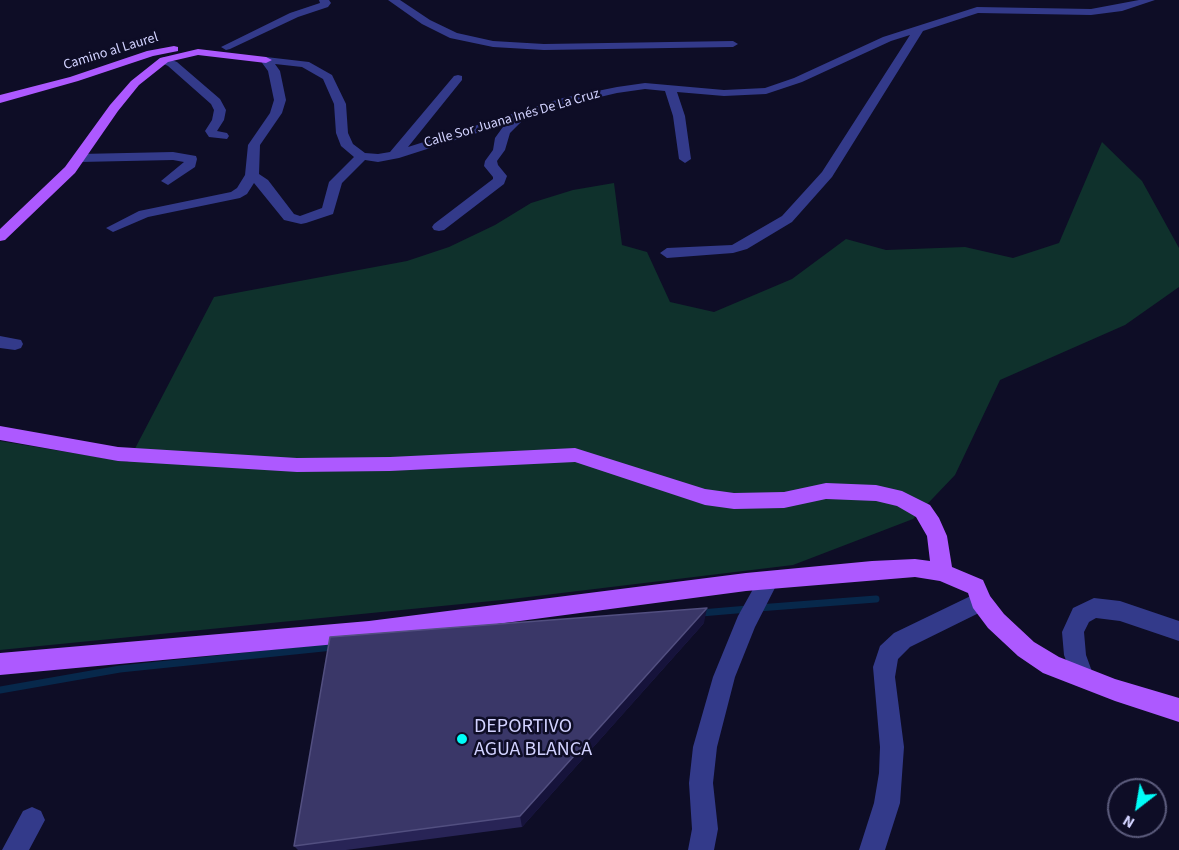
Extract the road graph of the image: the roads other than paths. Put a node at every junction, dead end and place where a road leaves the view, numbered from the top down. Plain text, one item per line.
1 (324, 0) edge
2 (393, 0) edge
3 (1150, 0) edge
4 (919, 29) junction
5 (733, 44) dead end
6 (226, 47) junction
7 (164, 60) junction
8 (266, 60) junction
9 (458, 78) dead end
10 (670, 88) junction
11 (0, 99) edge
12 (523, 114) junction
13 (223, 136) dead end
14 (394, 155) junction
15 (362, 156) junction
16 (80, 158) junction
17 (685, 159) dead end
18 (252, 175) junction
19 (168, 181) dead end
20 (439, 227) dead end
21 (113, 228) dead end
22 (0, 237) edge
23 (667, 253) dead end
24 (0, 433) edge
25 (942, 572) junction
26 (764, 589) junction
27 (981, 601) junction
28 (1179, 631) edge
29 (0, 664) edge
30 (1083, 677) junction
31 (1179, 710) edge
32 (32, 820) dead end
33 (15, 850) edge
34 (700, 850) edge
35 (872, 850) edge

1 - 6 street
2 - 5 street
3 - 4 street, Calle Sor Juana Inés De La Cruz
4 - 10 street, Calle Sor Juana Inés De La Cruz
4 - 23 street
6 - 8 main road, Camino al Laurel
6 - 11 main road, Camino al Laurel
7 - 8 main road
7 - 13 street
7 - 16 main road
8 - 15 street
8 - 18 street
9 - 14 street
10 - 12 street, Calle Sor Juana Inés De La Cruz
10 - 17 street
12 - 14 street, Calle Sor Juana Inés De La Cruz
12 - 20 street
14 - 15 street, Calle Sor Juana Inés De La Cruz
15 - 18 street
16 - 19 street
16 - 22 main road
18 - 21 street
24 - 25 main road
25 - 26 main road
25 - 27 main road
26 - 29 main road
26 - 34 street
27 - 30 main road
27 - 35 street
28 - 30 street
30 - 31 main road
32 - 33 street

